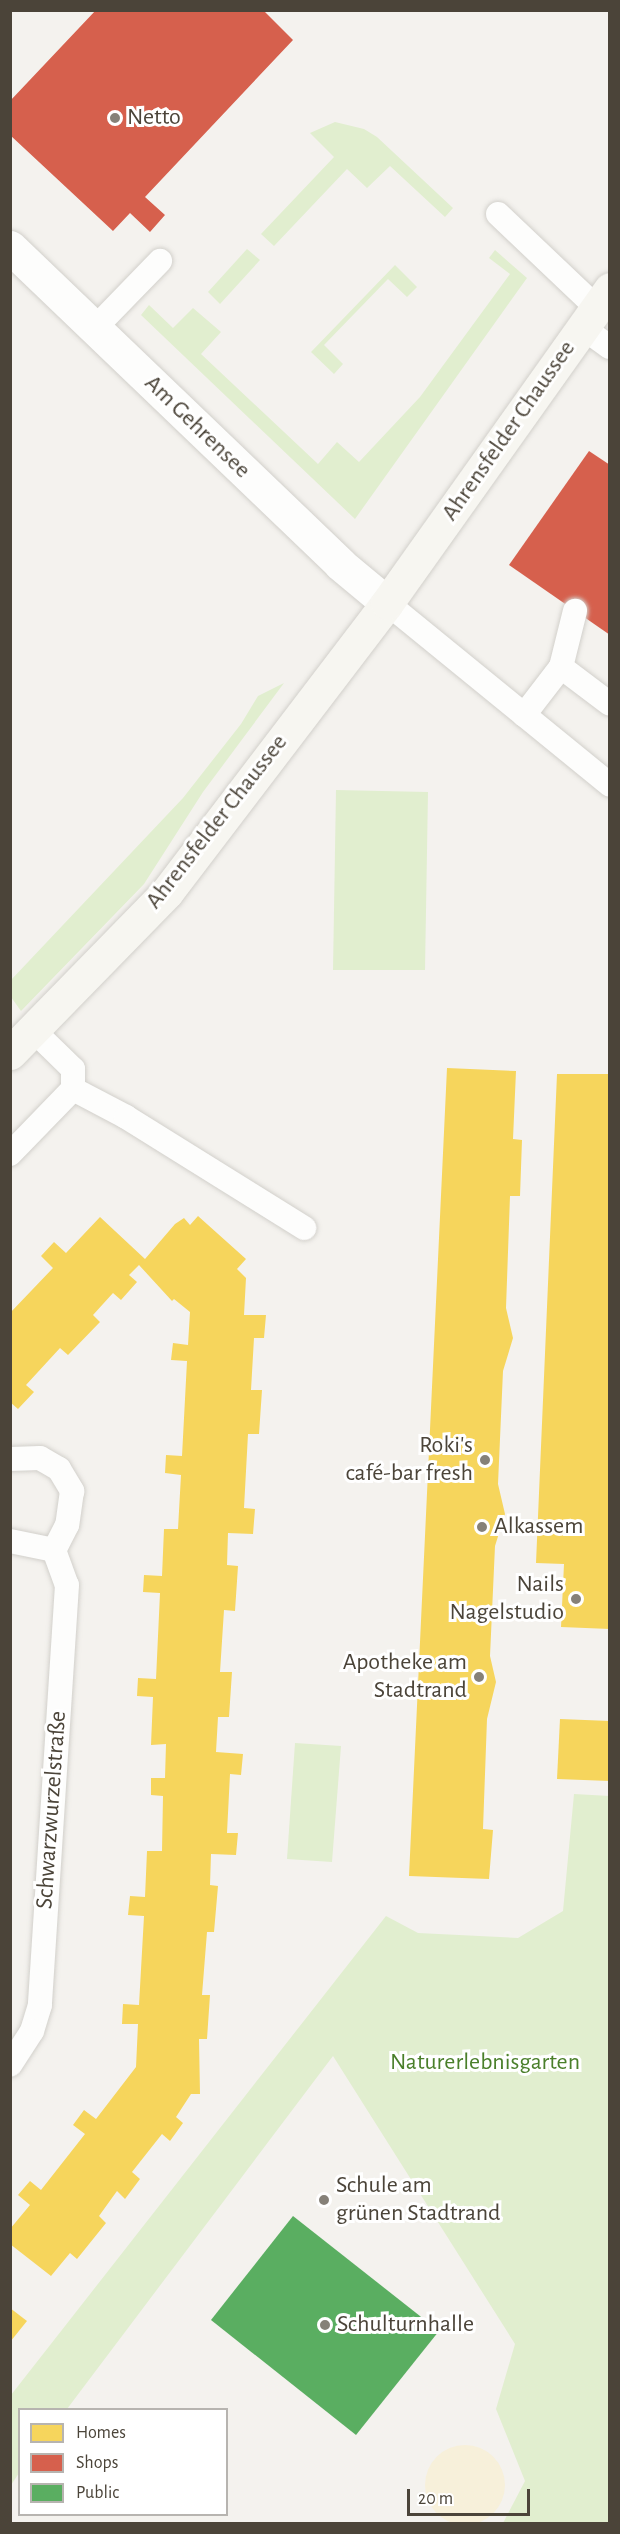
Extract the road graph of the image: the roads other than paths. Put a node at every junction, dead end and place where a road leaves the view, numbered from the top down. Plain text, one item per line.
1 (498, 214) dead end
2 (10, 247) edge
3 (160, 261) dead end
4 (596, 308) edge
5 (94, 329) junction
6 (609, 347) edge
7 (387, 603) junction
8 (575, 611) dead end
9 (561, 667) junction
10 (609, 704) edge
11 (524, 715) junction
12 (609, 785) edge
13 (33, 1030) junction
14 (10, 1053) edge
15 (73, 1089) junction
16 (10, 1154) edge
17 (304, 1228) dead end
18 (10, 1459) edge
19 (10, 1541) edge
20 (54, 1550) junction
21 (10, 2065) edge

1 - 4 lane
2 - 5 street, Am Gehrensee
3 - 5 lane
4 - 6 lane
4 - 7 main road, Ahrensfelder Chaussee
5 - 7 street, Am Gehrensee
7 - 11 lane
7 - 13 main road, Ahrensfelder Chaussee
8 - 9 lane
9 - 10 lane
9 - 11 lane
11 - 12 lane
13 - 14 main road, Ahrensfelder Chaussee
13 - 15 lane
15 - 16 lane
15 - 17 lane
18 - 20 lane
19 - 20 lane
20 - 21 lane, Schwarzwurzelstraße

